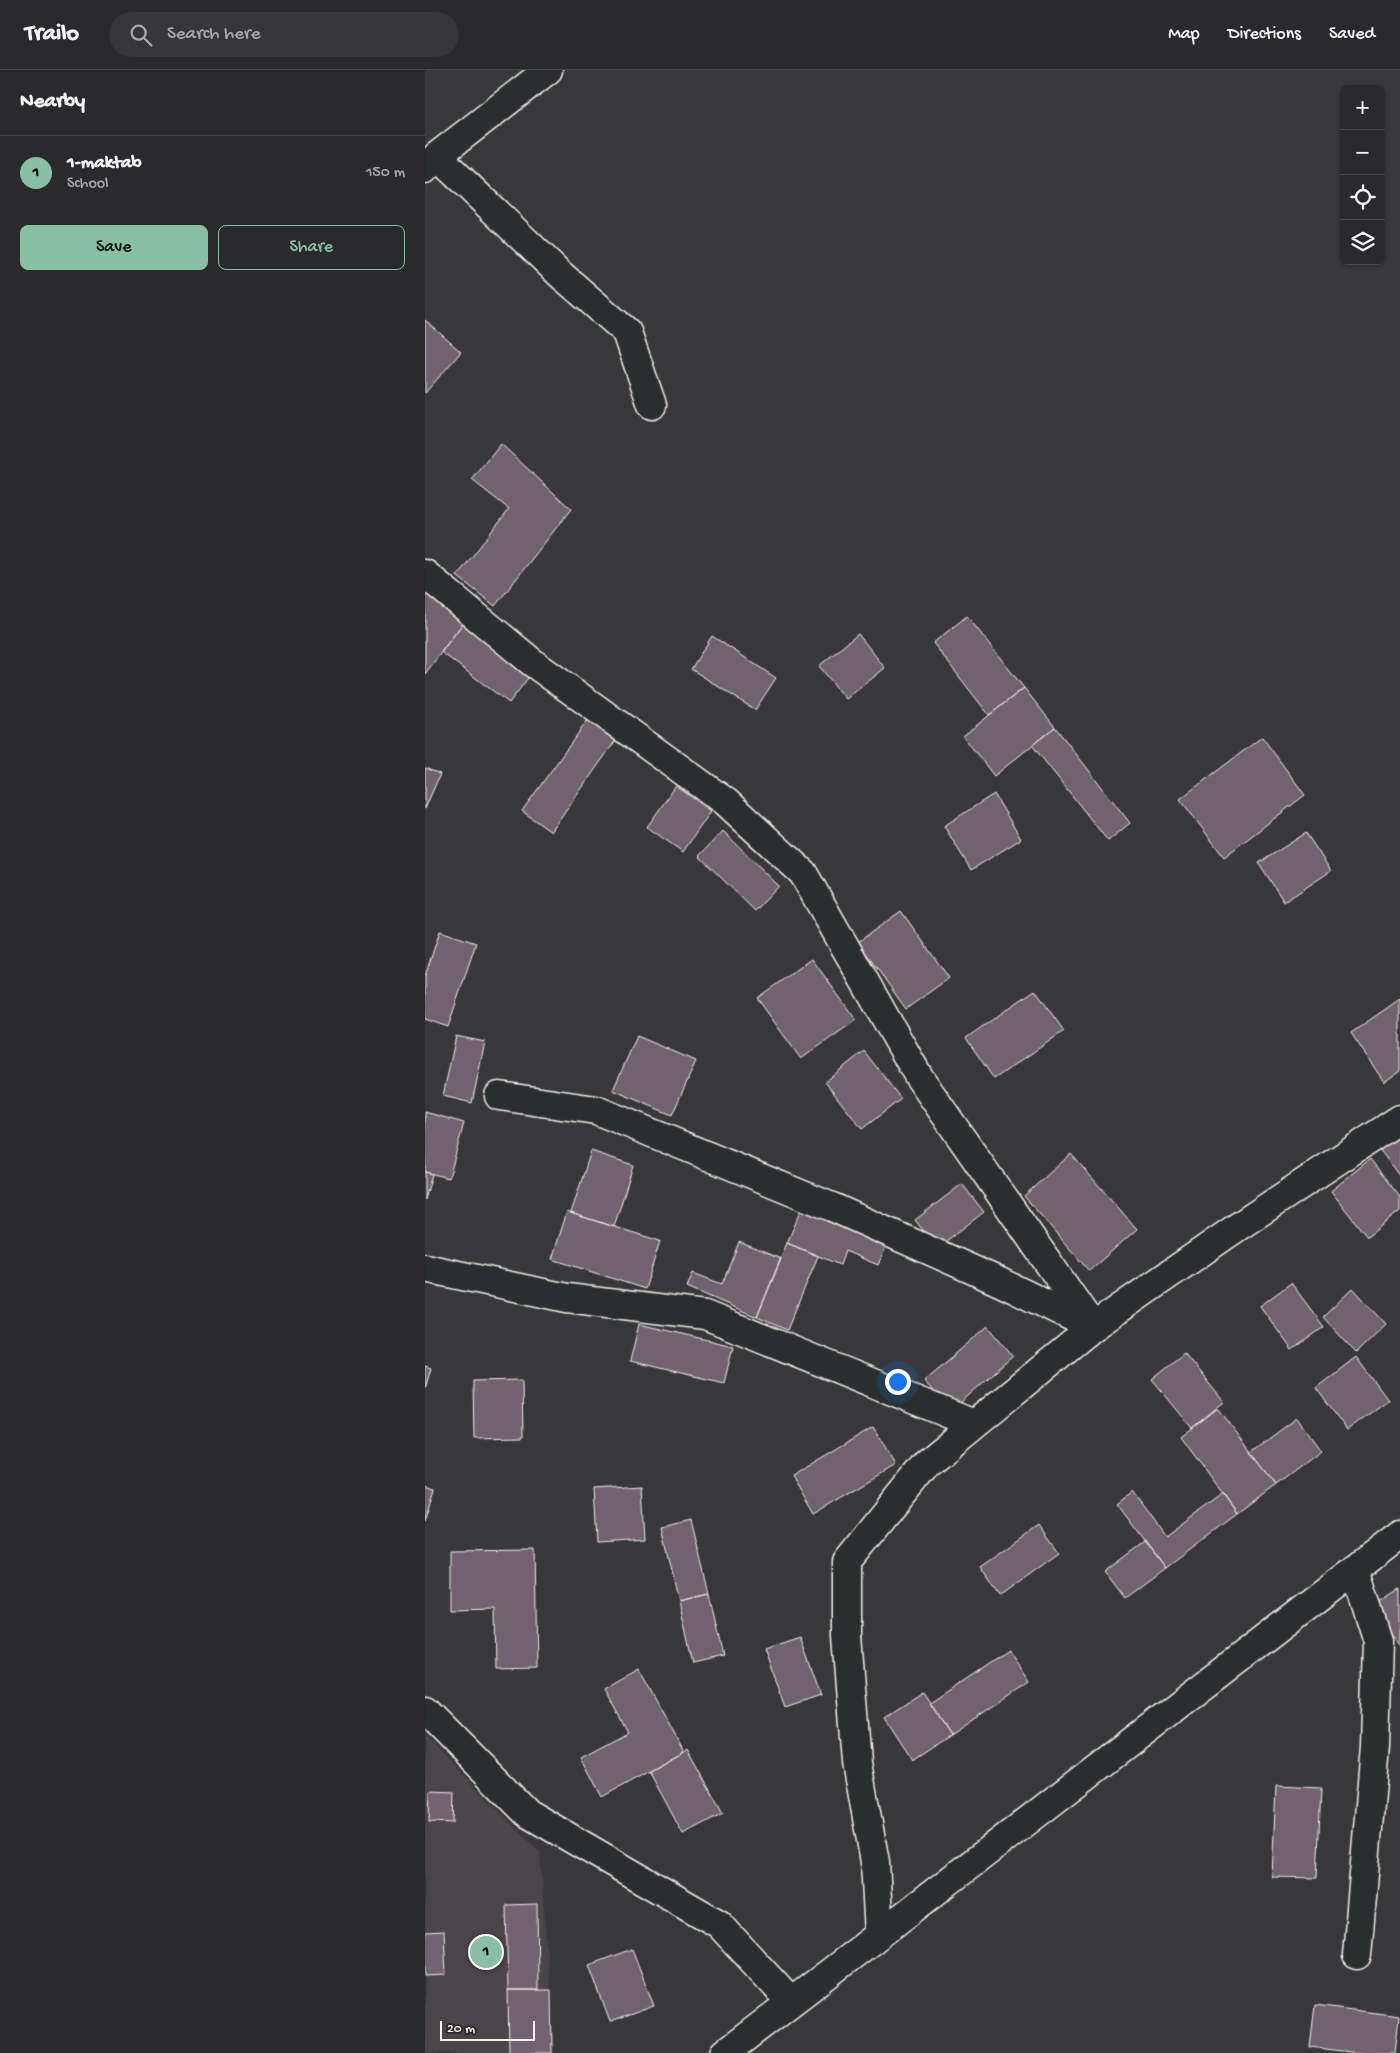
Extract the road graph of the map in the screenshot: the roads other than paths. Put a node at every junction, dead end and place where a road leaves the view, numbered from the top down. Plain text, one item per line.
1 (548, 70) edge
2 (431, 163) edge
3 (652, 405) dead end
4 (425, 574) edge
5 (499, 1096) dead end
6 (1400, 1119) edge
7 (425, 1268) edge
8 (1093, 1327) junction
9 (974, 1424) junction
10 (1400, 1535) edge
11 (1355, 1569) junction
12 (425, 1710) edge
13 (879, 1935) junction
14 (1357, 1955) dead end
15 (791, 2002) junction
16 (725, 2053) edge

1 - 2 street
2 - 3 street
4 - 8 street
5 - 8 street
6 - 8 street
7 - 9 street
8 - 9 street
9 - 13 street
10 - 11 street
11 - 13 street
11 - 14 street
12 - 15 street
13 - 15 street
15 - 16 street

